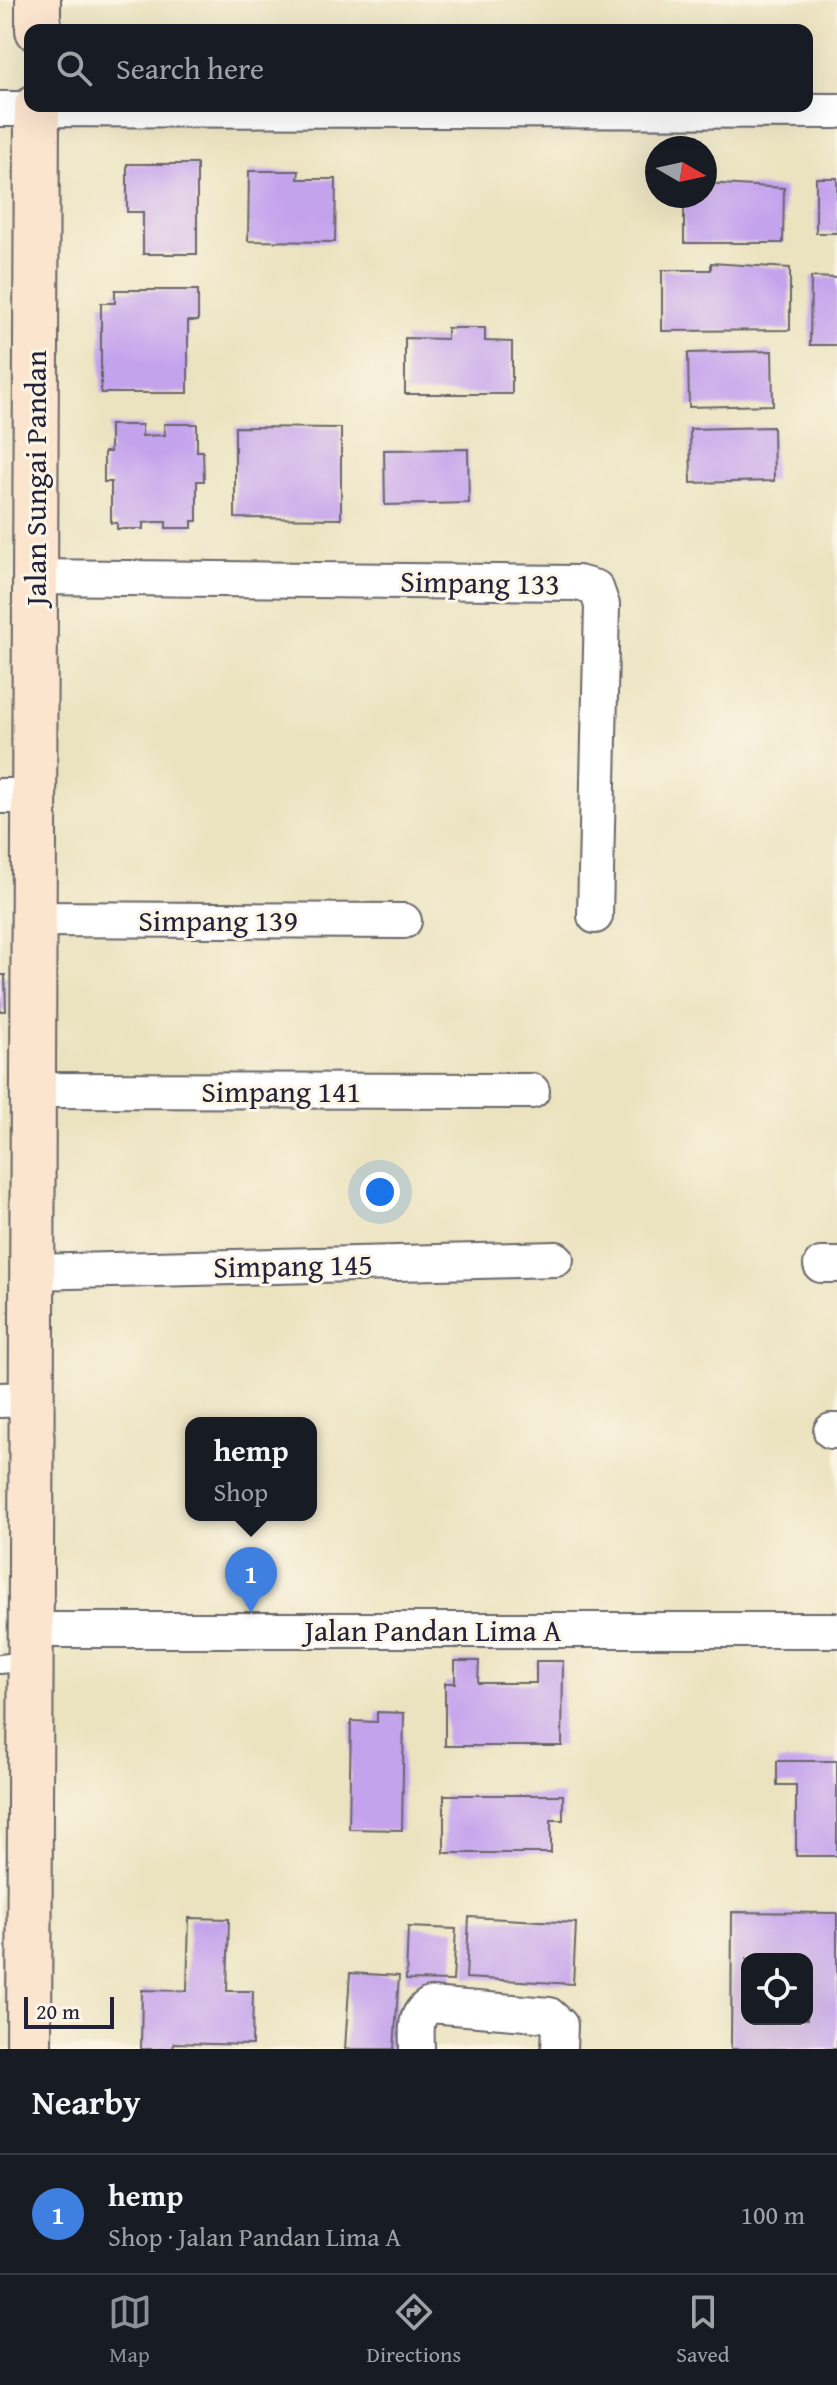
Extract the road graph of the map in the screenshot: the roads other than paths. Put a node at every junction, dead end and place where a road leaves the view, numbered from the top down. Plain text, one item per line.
1 (38, 0) edge
2 (38, 24) edge
3 (813, 111) edge
4 (837, 111) edge
5 (25, 112) edge
6 (35, 577) junction
7 (16, 796) edge
8 (595, 916) dead end
9 (31, 919) junction
10 (404, 921) dead end
11 (30, 1090) junction
12 (532, 1091) dead end
13 (556, 1259) dead end
14 (30, 1272) junction
15 (15, 1400) edge
16 (837, 1630) edge
17 (19, 1651) edge
18 (14, 1956) edge
19 (29, 2049) edge
20 (417, 2049) edge
21 (559, 2049) edge

1 - 2 street
3 - 4 street
5 - 6 street, Jalan Sungai Pandan
6 - 7 street, Jalan Sungai Pandan
6 - 8 street, Simpang 133
7 - 9 street, Jalan Sungai Pandan
9 - 10 street, Simpang 139
9 - 11 street, Jalan Sungai Pandan
11 - 12 street, Simpang 141
11 - 14 street, Jalan Sungai Pandan
13 - 14 street, Simpang 145
14 - 15 street, Jalan Sungai Pandan
15 - 17 street, Jalan Sungai Pandan
16 - 17 street, Jalan Pandan Lima A
17 - 18 street, Jalan Sungai Pandan
18 - 19 street, Jalan Sungai Pandan
20 - 21 street

